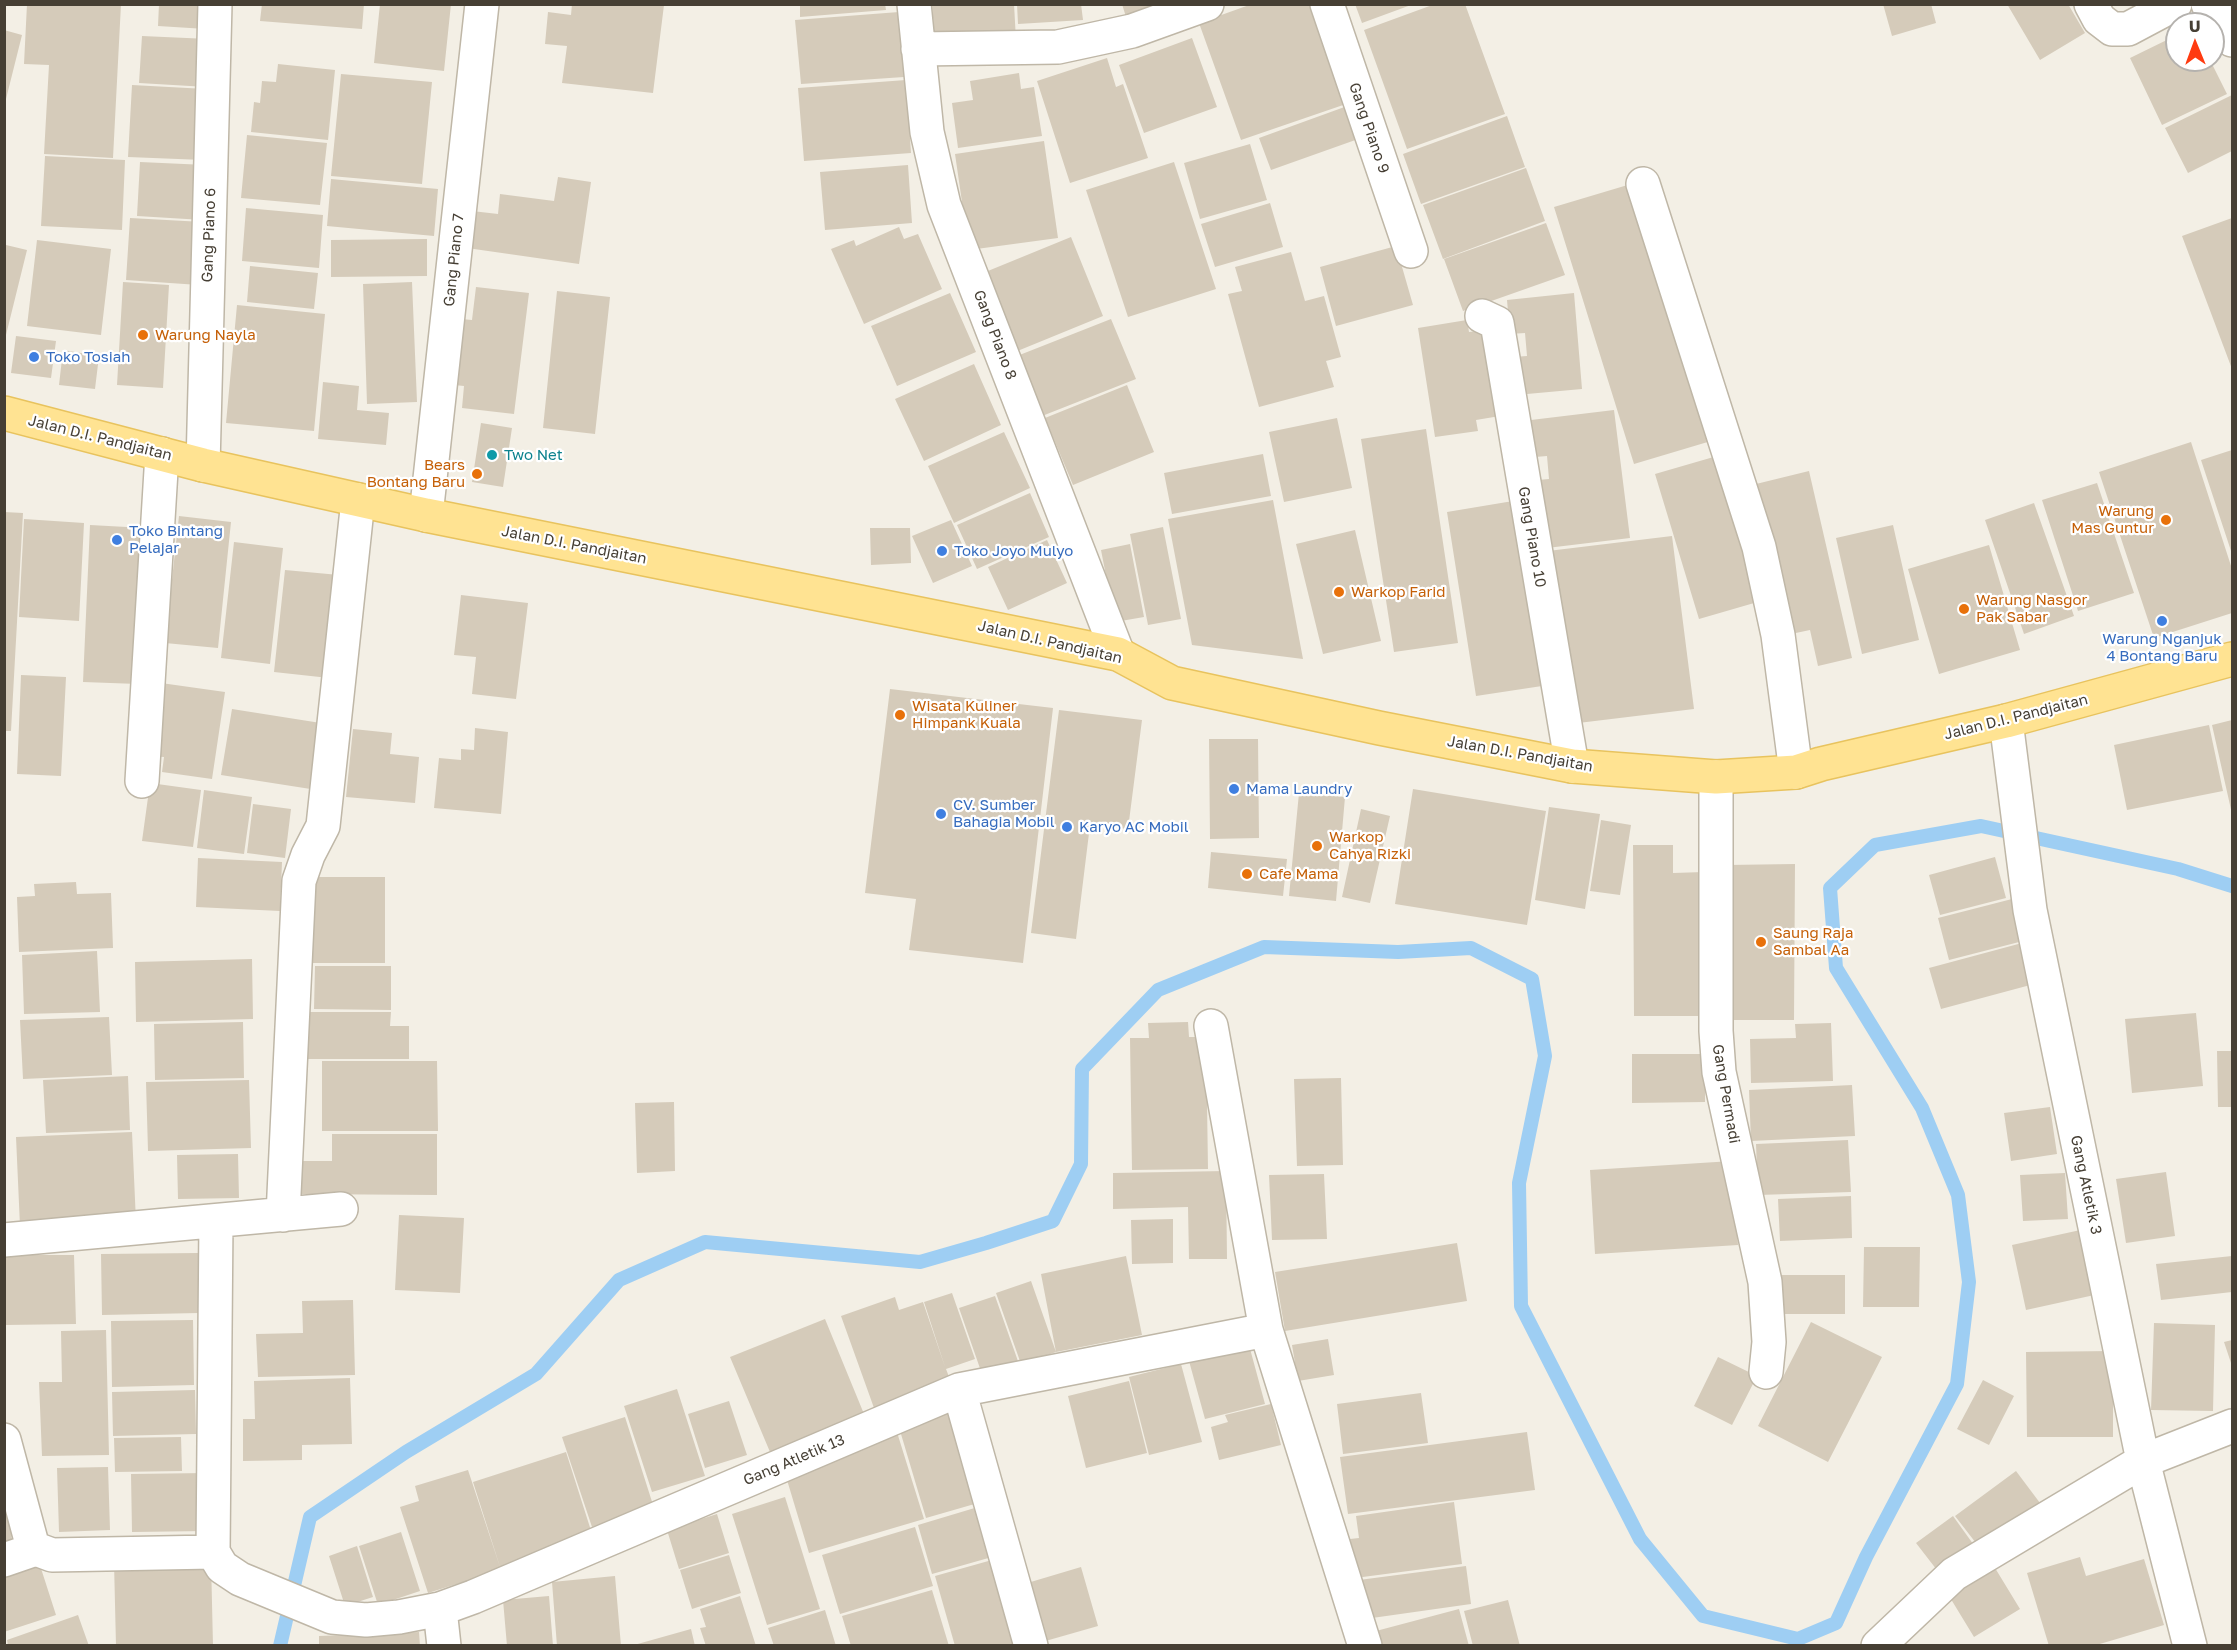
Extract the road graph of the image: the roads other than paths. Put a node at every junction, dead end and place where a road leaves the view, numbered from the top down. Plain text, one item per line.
1 (215, 4) edge
2 (482, 4) edge
3 (914, 4) edge
4 (1207, 4) edge
5 (1327, 4) edge
6 (2091, 4) edge
7 (2175, 4) edge
8 (2208, 4) edge
9 (2232, 40) edge
10 (918, 49) junction
11 (1643, 184) dead end
12 (1411, 251) dead end
13 (1482, 316) dead end
14 (4, 414) edge
15 (162, 454) junction
16 (203, 465) junction
17 (358, 500) junction
18 (426, 515) junction
19 (1118, 654) junction
20 (2232, 659) edge
21 (2008, 735) junction
22 (1572, 766) junction
23 (1796, 772) junction
24 (1716, 777) junction
25 (142, 781) dead end
26 (1211, 1026) dead end
27 (341, 1209) dead end
28 (284, 1215) junction
29 (216, 1221) junction
30 (4, 1240) edge
31 (1266, 1330) junction
32 (1766, 1372) dead end
33 (959, 1390) junction
34 (2232, 1426) edge
35 (4, 1440) edge
36 (2143, 1461) junction
37 (36, 1549) junction
38 (213, 1552) junction
39 (4, 1560) edge
40 (440, 1609) junction
41 (444, 1646) edge
42 (1031, 1646) edge
43 (1365, 1646) edge
44 (1878, 1646) edge
45 (2190, 1646) edge

1 - 16 street, Gang Piano 6
2 - 18 street, Gang Piano 7
3 - 10 street, Gang Piano 8
4 - 10 street
5 - 12 street, Gang Piano 9
6 - 7 street
8 - 9 street
10 - 19 street, Gang Piano 8
11 - 23 street
13 - 22 street, Gang Piano 10
14 - 15 main road, Jalan D.I. Pandjaitan
15 - 16 main road, Jalan D.I. Pandjaitan
15 - 25 street
16 - 17 main road, Jalan D.I. Pandjaitan
17 - 18 main road, Jalan D.I. Pandjaitan
17 - 28 street
18 - 19 main road, Jalan D.I. Pandjaitan
19 - 22 main road, Jalan D.I. Pandjaitan
20 - 21 main road, Jalan D.I. Pandjaitan
21 - 23 main road, Jalan D.I. Pandjaitan
21 - 36 street, Gang Atletik 3
22 - 24 main road, Jalan D.I. Pandjaitan
23 - 24 main road, Jalan D.I. Pandjaitan
24 - 32 street, Gang Permadi
26 - 31 street
27 - 28 street
28 - 29 street
29 - 30 street
29 - 38 street
31 - 33 street, Gang Atletik 13
31 - 43 street
33 - 40 street, Gang Atletik 13
33 - 42 street
34 - 36 street
35 - 37 street
36 - 44 street
36 - 45 street, Gang Atletik 3
37 - 38 street
37 - 39 street
38 - 40 street, Gang Atletik 13
40 - 41 street

